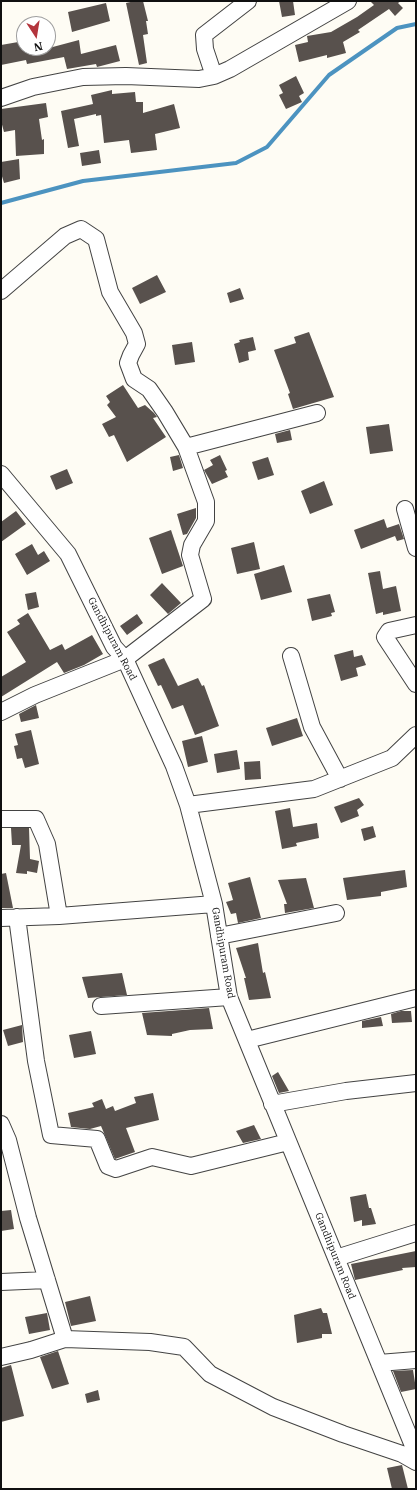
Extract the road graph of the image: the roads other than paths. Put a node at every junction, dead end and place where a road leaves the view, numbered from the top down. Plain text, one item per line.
1 (248, 1) edge
2 (348, 1) edge
3 (214, 76) junction
4 (1, 98) edge
5 (1, 291) edge
6 (317, 413) dead end
7 (186, 447) junction
8 (1, 474) edge
9 (405, 509) dead end
10 (416, 548) edge
11 (416, 625) edge
12 (291, 656) dead end
13 (125, 659) junction
14 (416, 684) edge
15 (1, 712) edge
16 (416, 736) edge
17 (340, 780) junction
18 (188, 805) junction
19 (1, 819) edge
20 (214, 904) junction
21 (336, 913) dead end
22 (59, 916) junction
23 (17, 917) junction
24 (1, 918) edge
25 (219, 936) junction
26 (229, 997) junction
27 (416, 998) edge
28 (102, 1006) dead end
29 (246, 1040) junction
30 (416, 1083) edge
31 (272, 1104) junction
32 (1, 1124) edge
33 (288, 1142) junction
34 (416, 1233) edge
35 (336, 1258) junction
36 (47, 1280) junction
37 (1, 1282) edge
38 (65, 1339) junction
39 (1, 1357) edge
40 (416, 1360) edge
41 (379, 1363) junction
42 (416, 1453) edge
43 (416, 1462) edge

1 - 3 street
2 - 3 street
3 - 4 street
5 - 7 street
6 - 7 street
7 - 13 street
8 - 13 street, Gandhipuram Road
9 - 10 street
11 - 14 street
12 - 17 street
13 - 15 street
13 - 18 street, Gandhipuram Road
16 - 17 street
17 - 18 street
18 - 20 street, Gandhipuram Road
19 - 22 street
20 - 22 street
20 - 25 street, Gandhipuram Road
21 - 25 street
22 - 23 street
23 - 24 street
23 - 33 street
25 - 26 street, Gandhipuram Road
26 - 28 street
26 - 29 street, Gandhipuram Road
27 - 29 street
29 - 31 street, Gandhipuram Road
30 - 31 street
31 - 33 street, Gandhipuram Road
32 - 36 street
33 - 35 street, Gandhipuram Road
34 - 35 street
35 - 41 street, Gandhipuram Road
36 - 37 street
36 - 38 street
38 - 39 street
38 - 43 street
40 - 41 street
41 - 42 street, Gandhipuram Road

